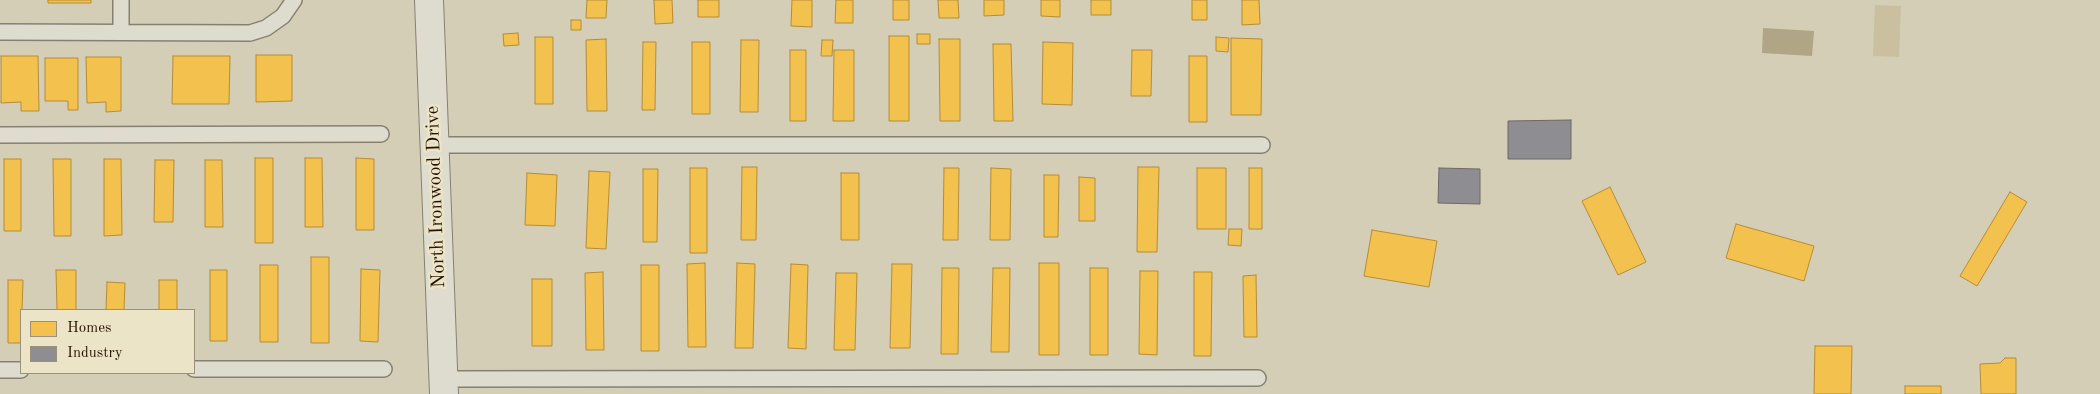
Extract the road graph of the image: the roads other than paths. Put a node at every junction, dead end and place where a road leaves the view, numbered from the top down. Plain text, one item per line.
1 (121, 0) edge
2 (294, 0) edge
3 (429, 0) edge
4 (0, 32) edge
5 (121, 32) junction
6 (381, 134) dead end
7 (0, 135) edge
8 (434, 145) junction
9 (1262, 145) dead end
10 (195, 369) edge
11 (384, 369) dead end
12 (0, 370) edge
13 (20, 370) edge
14 (1258, 378) dead end
15 (444, 386) edge

1 - 5 lane
2 - 5 lane
3 - 8 street, North Ironwood Drive
4 - 5 lane
6 - 7 lane
8 - 9 lane
8 - 15 street, North Ironwood Drive
10 - 11 lane
12 - 13 lane
14 - 15 lane

